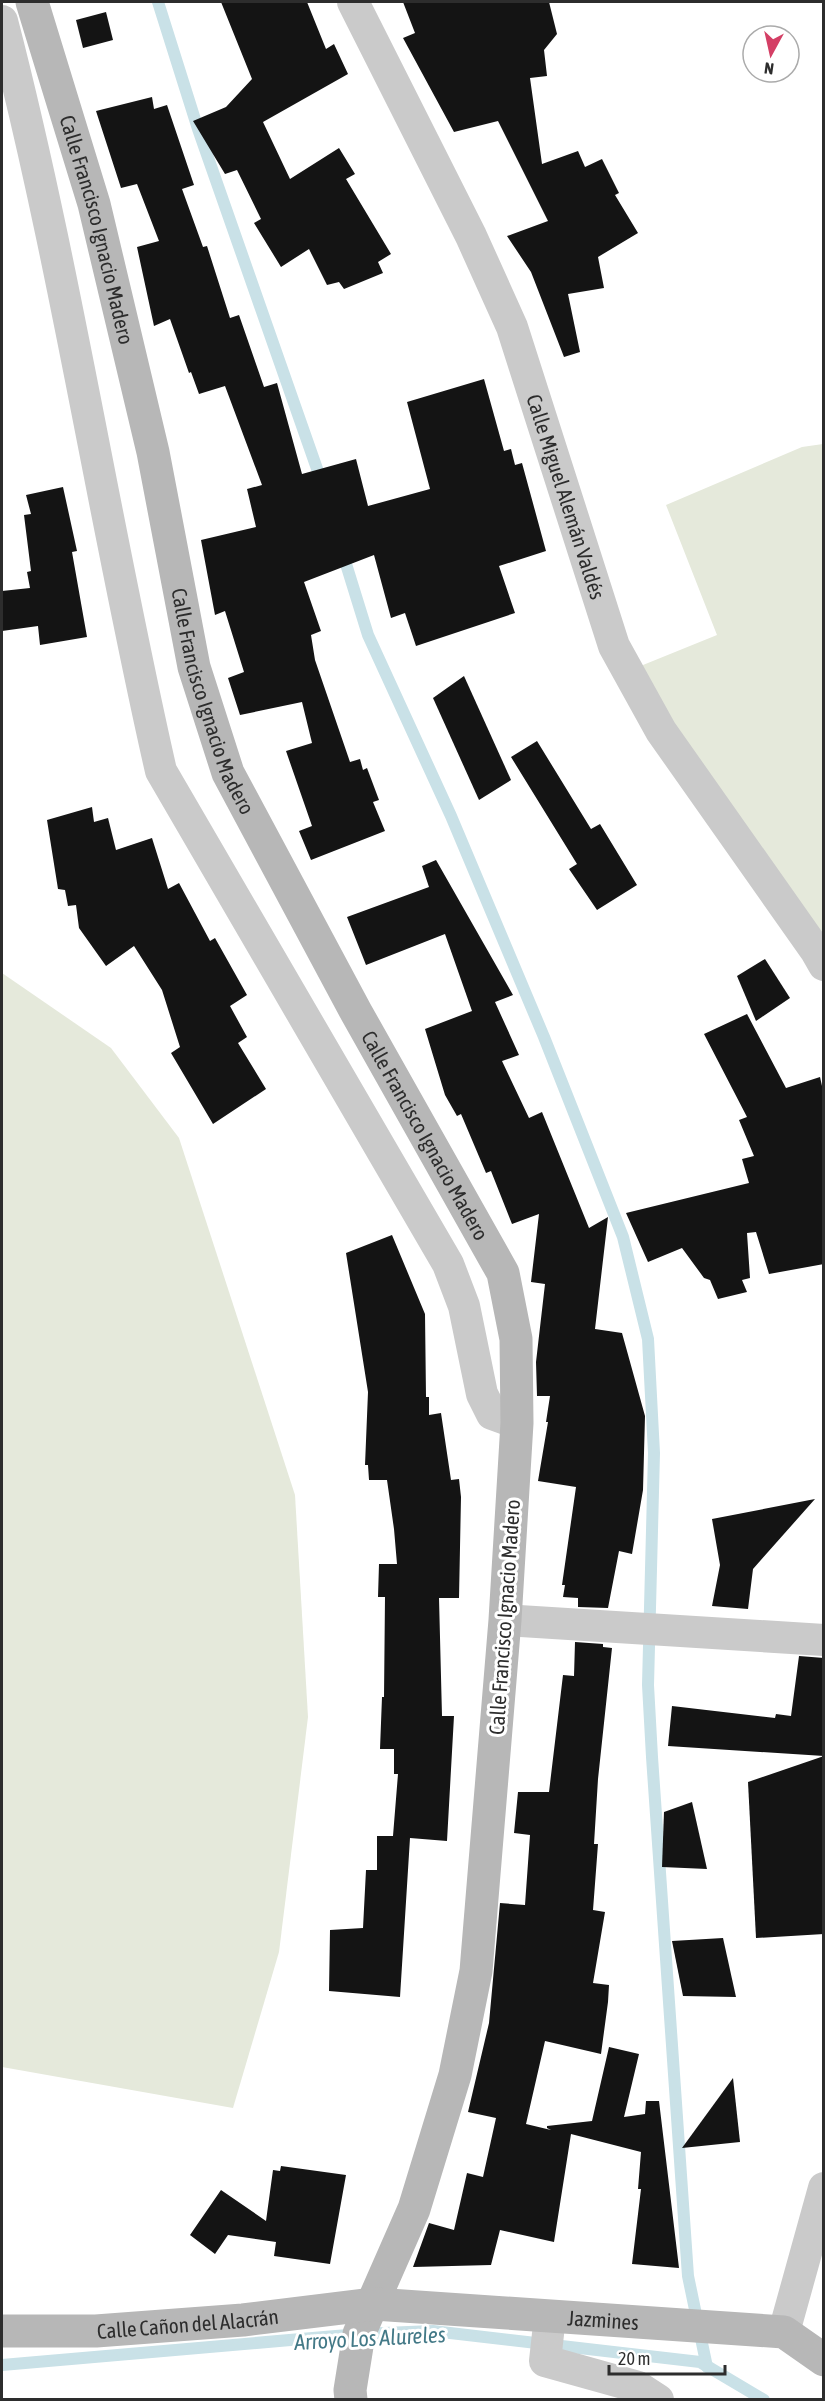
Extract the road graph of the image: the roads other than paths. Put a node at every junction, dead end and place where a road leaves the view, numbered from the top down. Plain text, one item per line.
1 (32, 2) edge
2 (353, 2) edge
3 (2, 21) edge
4 (824, 965) edge
5 (518, 1423) junction
6 (505, 1620) junction
7 (824, 1640) edge
8 (824, 2188) edge
9 (814, 2252) edge
10 (374, 2304) junction
11 (550, 2316) junction
12 (2, 2331) edge
13 (784, 2332) junction
14 (824, 2360) edge
15 (351, 2400) edge
16 (658, 2400) edge

1 - 5 main road, Calle Francisco Ignacio Madero
2 - 4 street, Calle Miguel Alemán Valdés
3 - 5 street
5 - 6 main road, Calle Francisco Ignacio Madero
6 - 7 street
6 - 10 main road, Calle Francisco Ignacio Madero
8 - 9 street
9 - 13 street
10 - 11 main road, Jazmines
10 - 12 main road, Calle Cañon del Alacrán
10 - 15 main road, Calle Francisco Ignacio Madero
11 - 13 main road, Jazmines
11 - 16 street
13 - 14 main road

